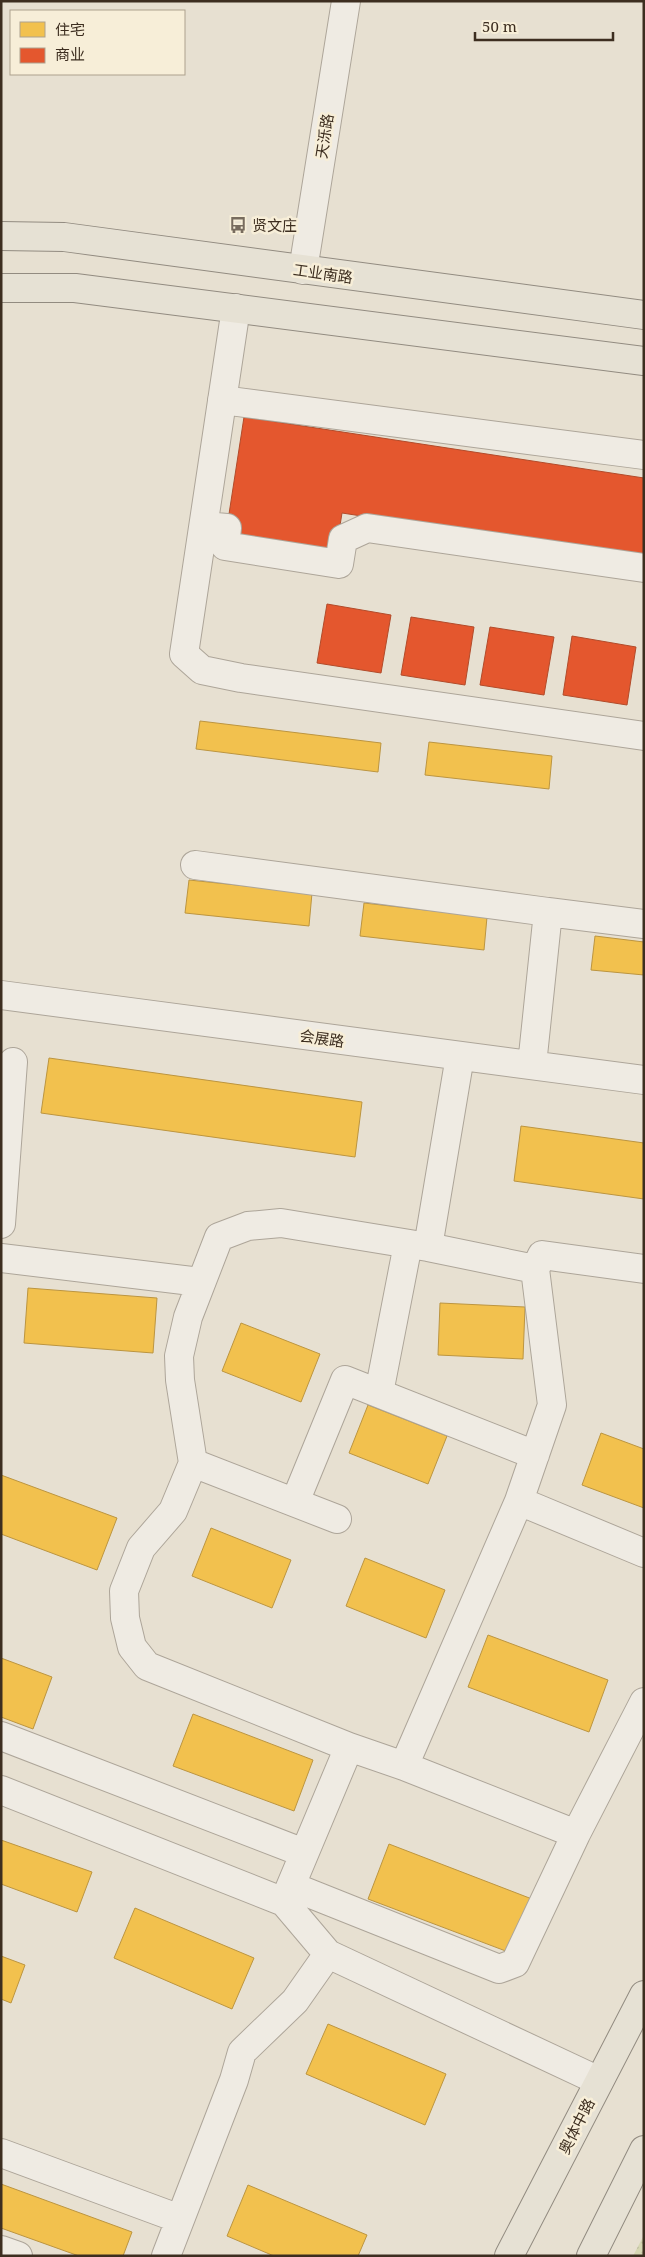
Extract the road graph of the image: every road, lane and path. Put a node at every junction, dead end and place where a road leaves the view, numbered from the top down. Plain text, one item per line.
1 (346, 1) edge
2 (1, 236) edge
3 (303, 270) junction
4 (1, 288) edge
5 (236, 308) junction
6 (644, 315) edge
7 (644, 361) edge
8 (222, 400) junction
9 (644, 455) edge
10 (204, 526) junction
11 (644, 568) edge
12 (644, 736) edge
13 (195, 865) dead end
14 (548, 912) junction
15 (644, 924) edge
16 (1, 995) edge
17 (460, 1056) junction
18 (13, 1062) dead end
19 (532, 1065) junction
20 (644, 1080) edge
21 (1, 1224) edge
22 (418, 1246) junction
23 (1, 1258) edge
24 (535, 1269) junction
25 (644, 1269) edge
26 (200, 1282) junction
27 (379, 1393) junction
28 (535, 1455) junction
29 (193, 1463) junction
30 (518, 1501) junction
31 (295, 1502) junction
32 (337, 1519) dead end
33 (644, 1553) edge
34 (644, 1702) edge
35 (1, 1736) edge
36 (349, 1747) junction
37 (404, 1766) junction
38 (1, 1790) edge
39 (576, 1834) junction
40 (304, 1853) junction
41 (288, 1894) junction
42 (328, 1954) junction
43 (644, 1995) edge
44 (599, 2081) junction
45 (644, 2150) edge
46 (1, 2153) edge
47 (180, 2219) junction
48 (1, 2250) edge
49 (18, 2256) edge
50 (166, 2256) edge
51 (509, 2256) edge
52 (591, 2256) edge

1 - 3 street, 天泺路
2 - 3 main road, 工业南路
3 - 6 main road, 工业南路
4 - 5 main road
5 - 7 main road
5 - 8 street
8 - 9 street
8 - 10 street
10 - 11 street
10 - 12 street
13 - 14 street
14 - 15 street
14 - 19 street
16 - 17 street, 会展路
17 - 19 street, 会展路
17 - 22 street
18 - 21 street
19 - 20 street, 会展路
22 - 24 street
22 - 26 street
22 - 27 street
23 - 26 street
24 - 25 street
24 - 28 street
26 - 29 street
27 - 28 street
27 - 31 street
28 - 30 street
29 - 31 street
29 - 36 street
30 - 33 street
30 - 37 street
31 - 32 street
34 - 39 street
35 - 40 street
36 - 37 street
36 - 40 street
37 - 39 street
38 - 41 street
39 - 41 street
40 - 41 street
41 - 42 street
42 - 44 street
42 - 47 street
43 - 44 main road, 奥体中路
44 - 51 main road, 奥体中路
45 - 52 main road
46 - 47 street
47 - 50 street
48 - 49 street

